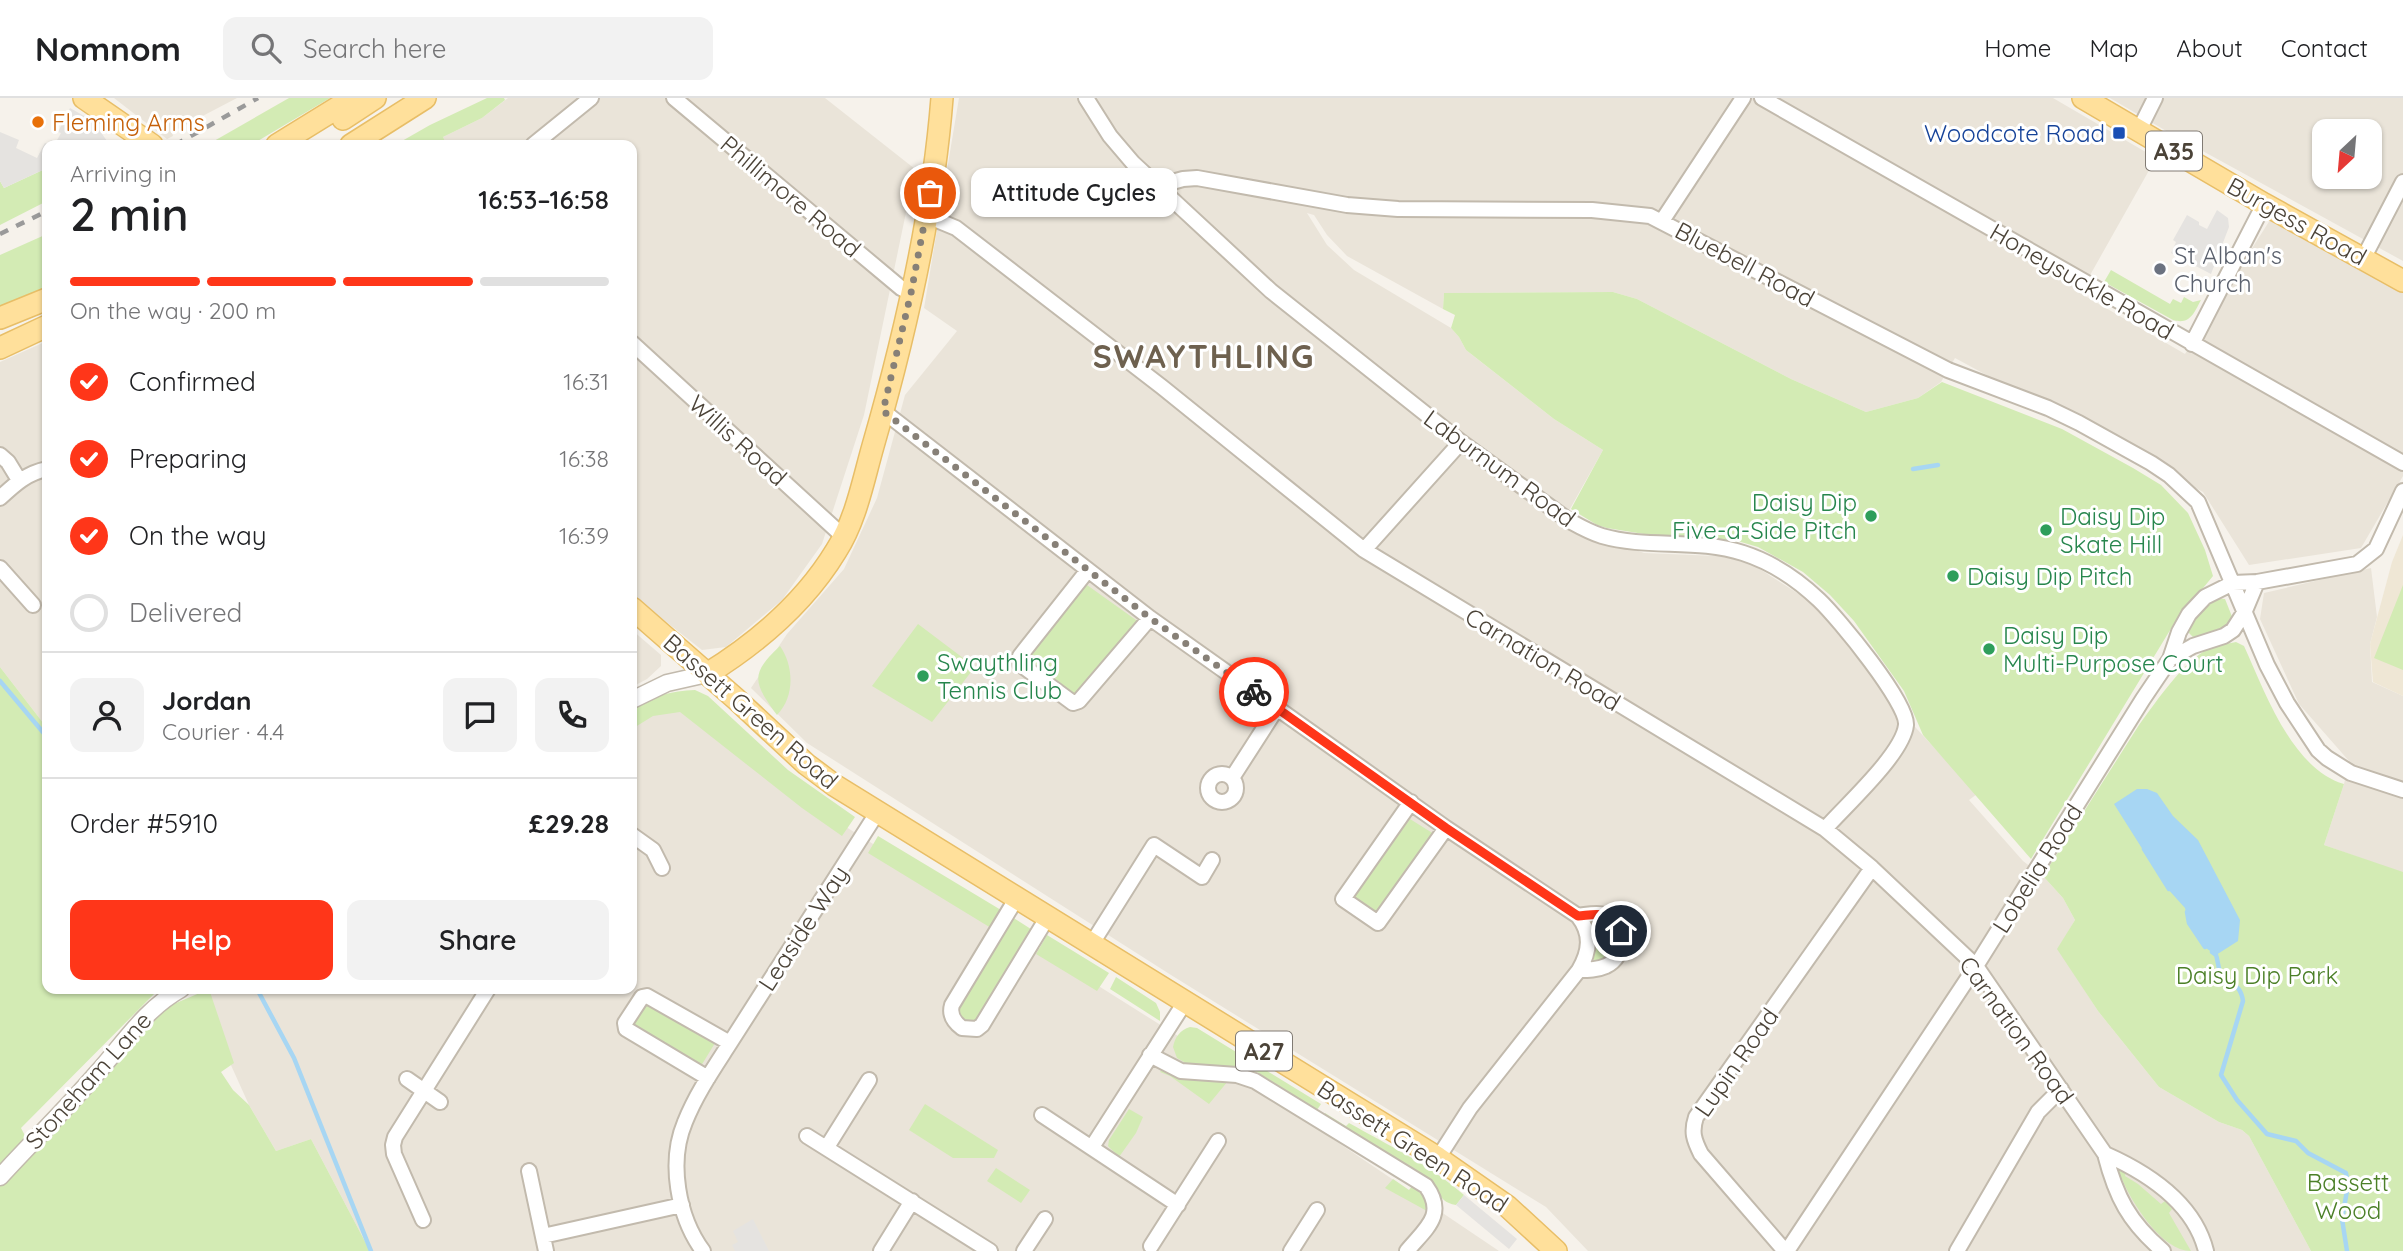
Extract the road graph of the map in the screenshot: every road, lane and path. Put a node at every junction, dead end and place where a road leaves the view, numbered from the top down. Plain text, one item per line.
1 (84, 98) edge
2 (353, 98) edge
3 (375, 98) edge
4 (425, 98) edge
5 (591, 98) edge
6 (674, 98) edge
7 (942, 98) edge
8 (1086, 98) edge
9 (1743, 98) edge
10 (1762, 98) edge
11 (2083, 98) edge
12 (2155, 98) edge
13 (2139, 130) junction
14 (145, 140) edge
15 (284, 140) edge
16 (311, 140) edge
17 (359, 140) edge
18 (539, 140) edge
19 (2403, 183) edge
20 (1158, 186) junction
21 (2264, 204) junction
22 (927, 216) junction
23 (1662, 221) junction
24 (2362, 258) junction
25 (2403, 281) edge
26 (911, 293) junction
27 (42, 301) edge
28 (0, 318) edge
29 (42, 328) edge
30 (2192, 344) junction
31 (0, 348) edge
32 (637, 348) edge
33 (883, 411) junction
34 (1461, 442) junction
35 (0, 455) edge
36 (2403, 463) edge
37 (42, 470) edge
38 (19, 480) junction
39 (2403, 491) edge
40 (0, 498) edge
41 (844, 537) junction
42 (1364, 550) junction
43 (0, 568) edge
44 (1088, 570) junction
45 (2257, 582) junction
46 (2233, 583) junction
47 (33, 605) dead end
48 (637, 612) edge
49 (2245, 613) junction
50 (1150, 618) junction
51 (2170, 659) junction
52 (707, 674) junction
53 (637, 698) edge
54 (1277, 708) junction
55 (1232, 778) dead end
56 (2403, 790) edge
57 (1411, 802) junction
58 (877, 813) junction
59 (1446, 828) junction
60 (1825, 828) junction
61 (637, 839) edge
62 (1212, 860) dead end
63 (662, 868) dead end
64 (1872, 868) junction
65 (1016, 899) junction
66 (1578, 916) junction
67 (1047, 918) junction
68 (1091, 945) junction
69 (1976, 966) junction
70 (1579, 970) junction
71 (173, 994) edge
72 (485, 994) edge
73 (1185, 1002) junction
74 (730, 1043) junction
75 (1150, 1055) junction
76 (708, 1078) junction
77 (407, 1079) dead end
78 (869, 1080) dead end
79 (2061, 1089) junction
80 (424, 1090) junction
81 (440, 1102) dead end
82 (1042, 1115) dead end
83 (807, 1136) dead end
84 (1218, 1141) dead end
85 (827, 1147) junction
86 (1092, 1147) junction
87 (2105, 1154) junction
88 (1438, 1158) junction
89 (529, 1171) dead end
90 (0, 1177) edge
91 (912, 1201) junction
92 (682, 1205) junction
93 (1178, 1205) junction
94 (1317, 1210) dead end
95 (1045, 1219) dead end
96 (423, 1220) dead end
97 (543, 1236) junction
98 (1151, 1246) dead end
99 (546, 1251) edge
100 (703, 1251) edge
101 (881, 1251) edge
102 (990, 1251) edge
103 (1024, 1251) edge
104 (1291, 1251) edge
105 (1407, 1251) edge
106 (1556, 1251) edge
107 (1786, 1251) edge
108 (1957, 1251) edge
109 (2163, 1251) edge
110 (2206, 1251) edge

1 - 14 main road
2 - 15 main road
3 - 16 main road
4 - 17 main road
5 - 18 street
6 - 26 street, Phillimore Road
7 - 22 main road
8 - 20 street, Laburnum Road
9 - 23 street
10 - 30 street, Honeysuckle Road
11 - 13 main road, Burgess Road / A35
12 - 13 street
13 - 21 main road, Burgess Road / A35
19 - 24 street
20 - 23 street, Bluebell Road
20 - 34 street, Laburnum Road
21 - 24 main road, Burgess Road / A35
21 - 30 street
22 - 26 main road
22 - 42 street, Carnation Road
23 - 46 street, Bluebell Road
24 - 25 main road, Burgess Road / A35
26 - 33 main road
27 - 28 main road
29 - 31 main road
30 - 36 street, Honeysuckle Road
32 - 41 street, Willis Road
33 - 41 main road
33 - 44 street
34 - 42 street
34 - 60 street, Laburnum Road
35 - 38 street
37 - 38 street
38 - 40 street
39 - 45 street
41 - 52 main road
42 - 60 street, Carnation Road
43 - 47 street
44 - 50 street
44 - 50 street
45 - 46 street
45 - 49 street
46 - 49 street, Bluebell Road
46 - 51 street, Lobelia Road
48 - 52 main road, Bassett Green Road / A27
49 - 51 street, Lobelia Road
49 - 56 street
50 - 54 street
51 - 69 street, Lobelia Road
52 - 53 street
52 - 58 main road, Bassett Green Road / A27
54 - 55 street
54 - 57 street
57 - 59 street
57 - 59 street
58 - 65 main road, Bassett Green Road / A27
58 - 74 street, Leaside Way
59 - 66 street
60 - 64 street, Carnation Road
61 - 63 street
62 - 68 street
64 - 69 street, Carnation Road
64 - 107 street, Lupin Road
65 - 67 main road, Bassett Green Road / A27
65 - 67 street
66 - 70 street
66 - 70 street
67 - 68 main road, Bassett Green Road / A27
68 - 73 main road, Bassett Green Road / A27
69 - 79 street, Carnation Road
69 - 107 street, Lobelia Road
70 - 88 street
71 - 90 street, Stoneham Lane
72 - 80 street
73 - 75 street
73 - 88 main road, Bassett Green Road / A27
74 - 76 street, Leaside Way
74 - 76 street
75 - 86 street
75 - 105 street
76 - 92 street, Leaside Way
77 - 80 street
78 - 85 street
79 - 87 street, Carnation Road
79 - 108 street
80 - 81 street
80 - 96 street
82 - 86 street
83 - 85 street
84 - 93 street
85 - 91 street
86 - 93 street
87 - 109 street, Carnation Road
87 - 110 street, Carnation Road
88 - 106 main road, Bassett Green Road / A27
89 - 97 street
91 - 101 street
91 - 102 street
92 - 97 street
92 - 100 street, Leaside Way
93 - 98 street
94 - 104 street
95 - 103 street
97 - 99 street

